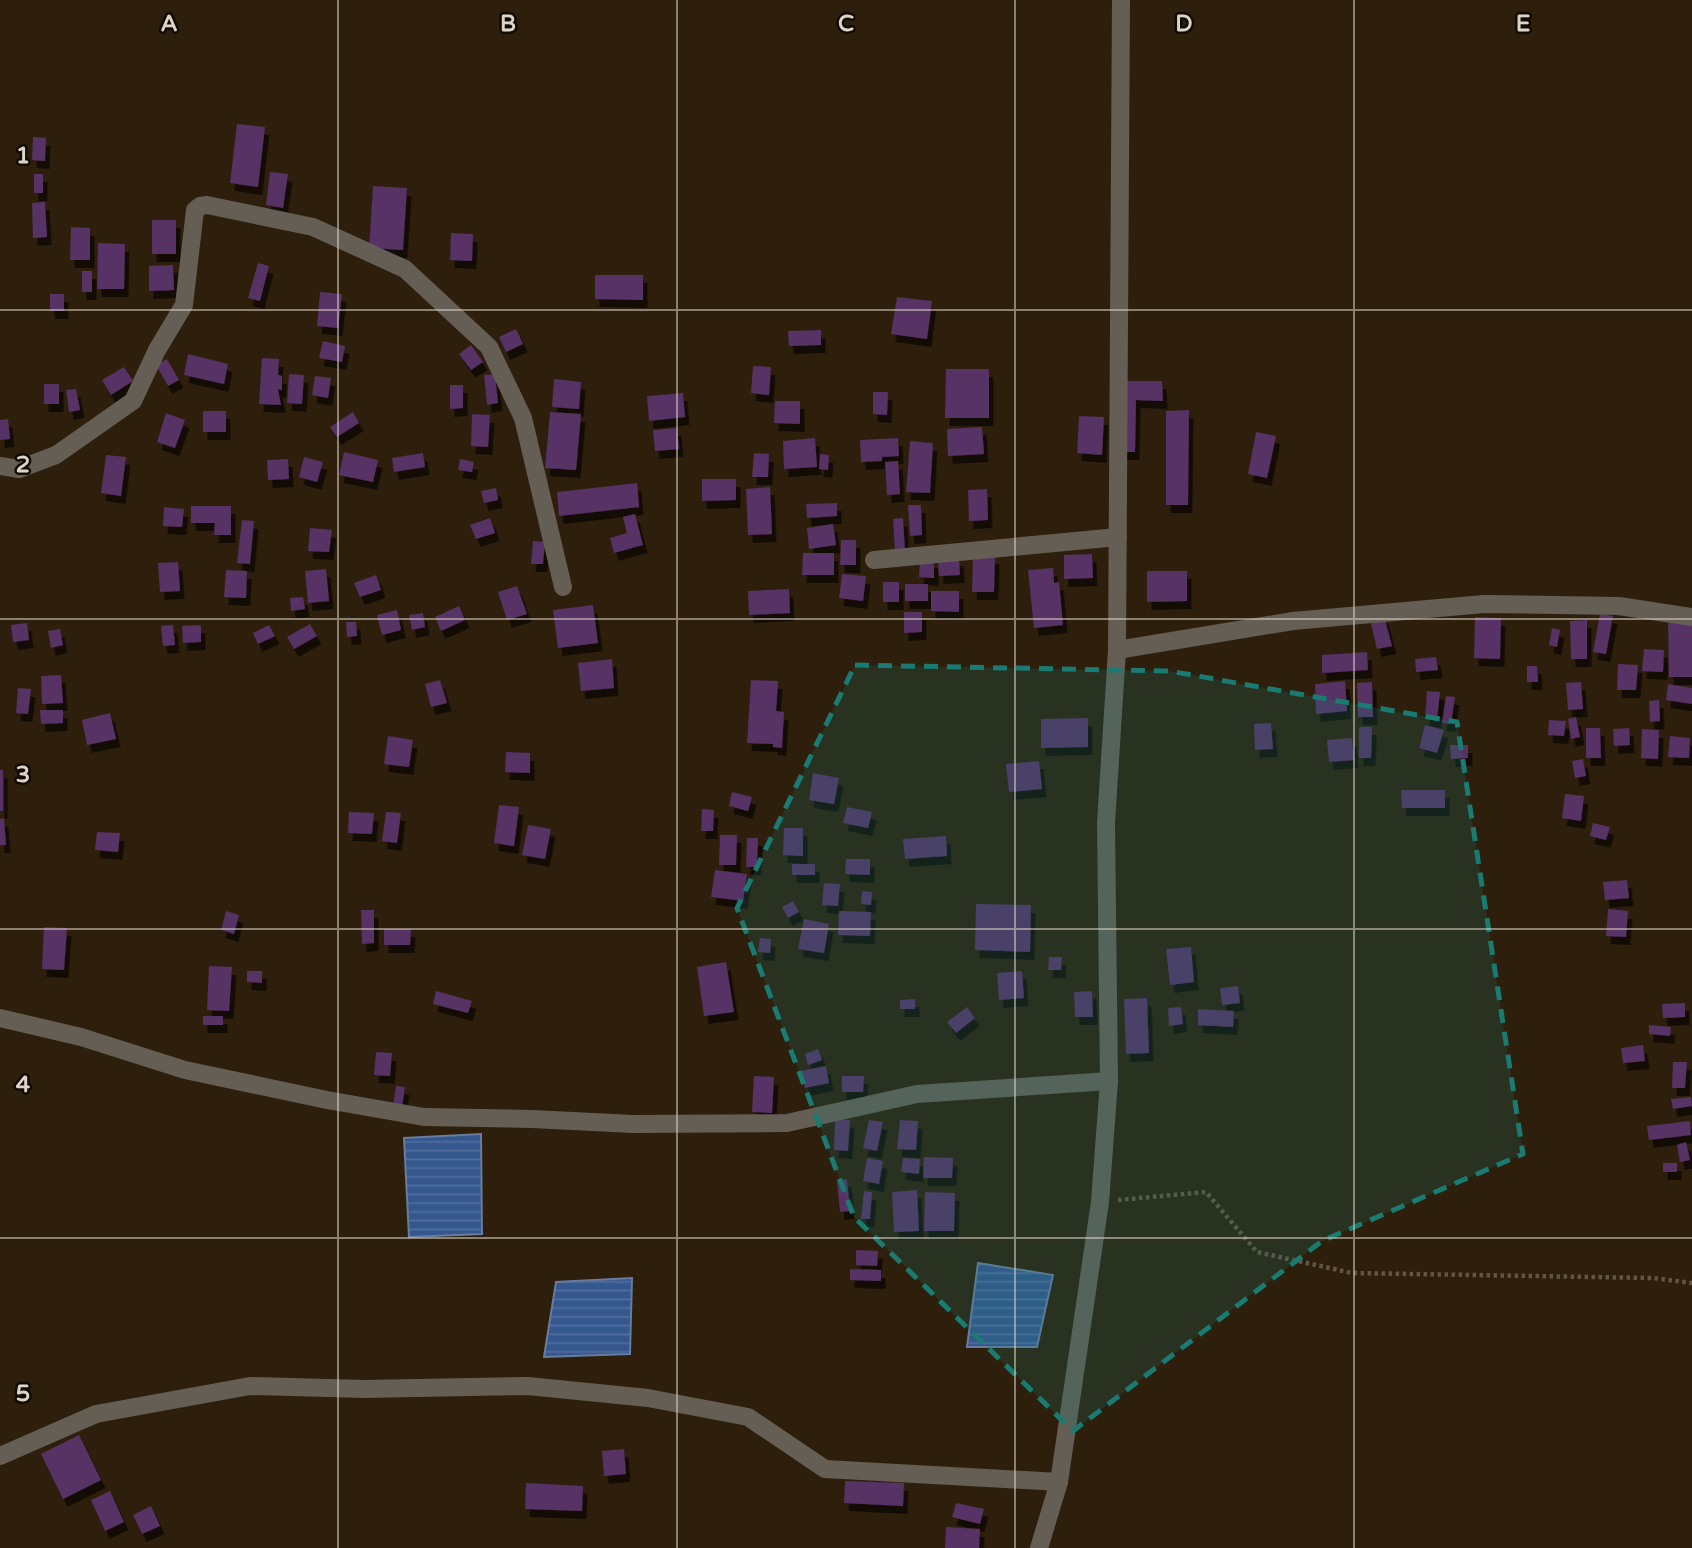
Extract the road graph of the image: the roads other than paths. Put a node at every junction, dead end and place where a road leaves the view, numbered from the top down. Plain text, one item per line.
1 (1121, 0) edge
2 (0, 466) edge
3 (1118, 537) junction
4 (874, 560) dead end
5 (563, 587) dead end
6 (1692, 617) edge
7 (1117, 650) junction
8 (0, 1018) edge
9 (1109, 1081) junction
10 (0, 1456) edge
11 (1059, 1482) junction
12 (1040, 1548) edge

1 - 3 street
2 - 5 street
3 - 4 street
3 - 7 street
6 - 7 street
7 - 9 street
8 - 9 street
9 - 11 street
10 - 11 street
11 - 12 street

